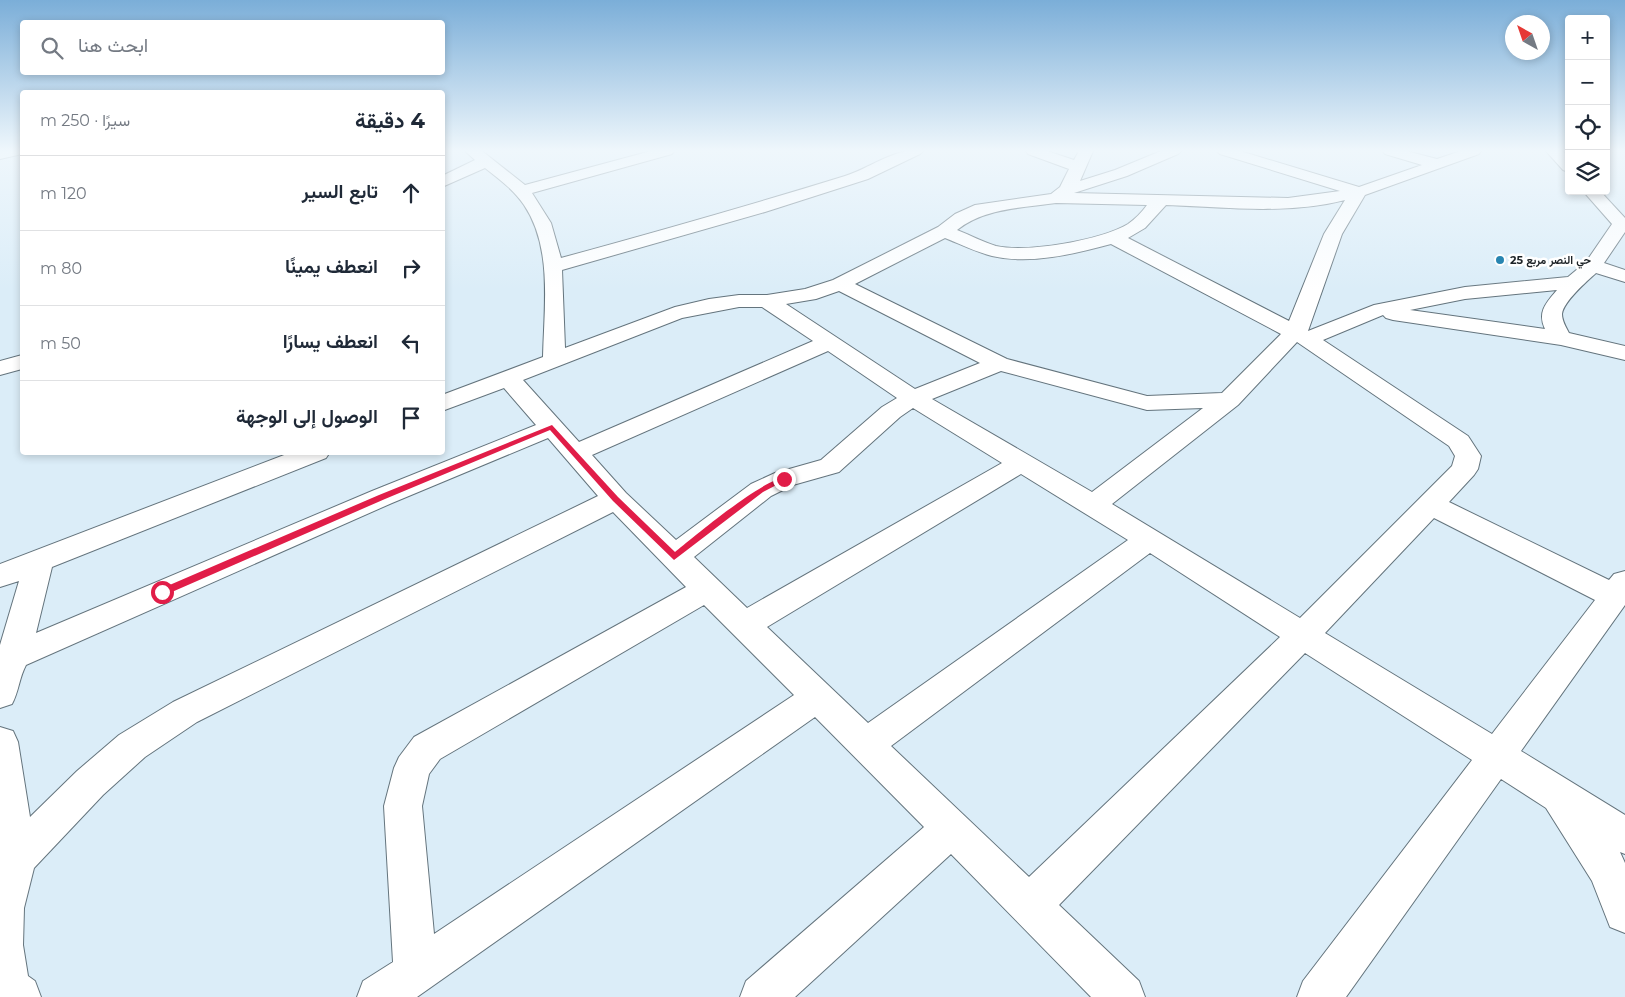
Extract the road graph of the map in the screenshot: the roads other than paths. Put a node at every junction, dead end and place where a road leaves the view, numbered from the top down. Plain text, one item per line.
1 (527, 198) edge
2 (793, 198) edge
3 (1043, 198) edge
4 (1133, 198) edge
5 (1329, 198) edge
6 (1356, 198) edge
7 (1598, 198) edge
8 (1162, 199) junction
9 (1623, 221) edge
10 (944, 231) junction
11 (1114, 238) junction
12 (1593, 266) junction
13 (552, 267) junction
14 (1625, 276) edge
15 (1574, 282) junction
16 (840, 284) junction
17 (766, 301) junction
18 (1374, 311) junction
19 (1301, 336) junction
20 (1561, 338) junction
21 (830, 342) junction
22 (1625, 353) edge
23 (554, 360) junction
24 (20, 363) edge
25 (1000, 364) junction
26 (0, 368) edge
27 (508, 378) junction
28 (913, 398) junction
29 (1229, 400) junction
30 (445, 403) edge
31 (552, 427) junction
32 (575, 453) junction
33 (309, 455) edge
34 (1021, 463) junction
35 (616, 499) junction
36 (1430, 504) junction
37 (1092, 506) junction
38 (1149, 539) junction
39 (674, 557) junction
40 (38, 561) junction
41 (0, 576) edge
42 (707, 589) junction
43 (1620, 589) edge
44 (744, 624) junction
45 (1303, 635) junction
46 (7, 659) edge
47 (0, 694) edge
48 (818, 696) junction
49 (0, 742) edge
50 (866, 744) junction
51 (1496, 755) junction
52 (1556, 792) junction
53 (952, 828) junction
54 (1625, 836) edge
55 (17, 858) junction
56 (1030, 906) junction
57 (1625, 912) edge
58 (416, 971) junction
59 (9, 994) edge
60 (379, 997) edge
61 (762, 997) edge
62 (1123, 997) edge
63 (1319, 997) edge

1 - 13 street
2 - 13 street
3 - 10 street
4 - 8 street
5 - 8 street
6 - 19 street
7 - 9 street
8 - 11 street
9 - 12 street
10 - 11 street
10 - 16 street
11 - 19 street
12 - 14 street
12 - 15 street
13 - 23 street
15 - 18 street
15 - 20 street
16 - 17 street
16 - 25 street
17 - 21 street
17 - 23 street
18 - 19 street
18 - 20 street
19 - 29 street
19 - 36 street
20 - 22 street
21 - 28 street
21 - 32 street
23 - 27 street
24 - 26 street
25 - 28 street
25 - 29 street
27 - 30 street
27 - 31 street
28 - 34 street
28 - 39 street
29 - 37 street
31 - 32 street
31 - 46 street
32 - 35 street
33 - 40 street
34 - 37 street
34 - 44 street
35 - 39 street
35 - 55 street
36 - 43 street
36 - 45 street
37 - 38 street
38 - 45 street
38 - 50 street
39 - 42 street
40 - 41 street
40 - 46 street
42 - 44 street
42 - 58 street
43 - 51 street
44 - 48 street
45 - 51 street
45 - 56 street
46 - 47 street
48 - 50 street
48 - 58 street
49 - 55 street
50 - 53 street
51 - 52 street
51 - 63 street
52 - 54 street
52 - 57 street
53 - 56 street
53 - 61 street
55 - 59 street
56 - 62 street
58 - 60 street

